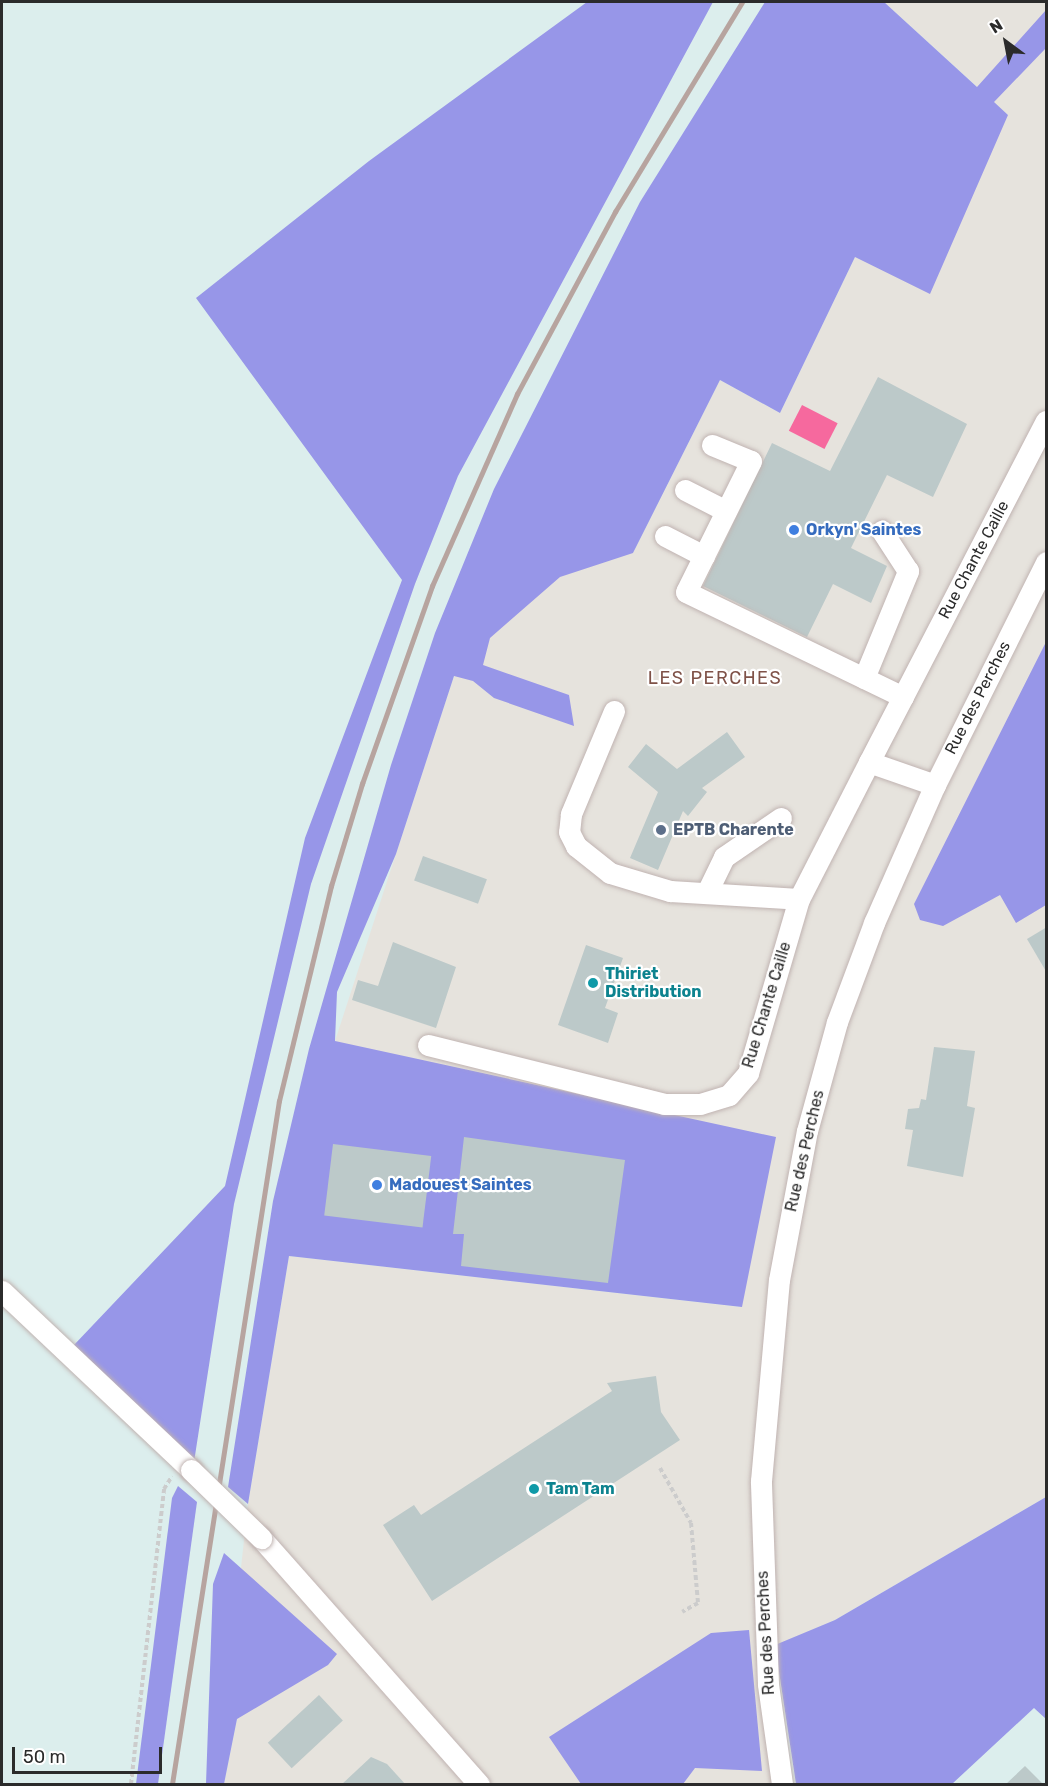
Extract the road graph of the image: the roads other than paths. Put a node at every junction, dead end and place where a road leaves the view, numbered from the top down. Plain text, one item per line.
1 (1047, 421) edge
2 (712, 445) dead end
3 (685, 490) dead end
4 (726, 511) junction
5 (882, 531) dead end
6 (665, 536) dead end
7 (704, 556) junction
8 (1047, 562) edge
9 (864, 678) junction
10 (903, 697) junction
11 (614, 711) dead end
12 (869, 762) junction
13 (935, 785) junction
14 (781, 818) dead end
15 (707, 892) junction
16 (799, 899) junction
17 (429, 1045) dead end
18 (2, 1291) edge
19 (479, 1785) edge
20 (782, 1785) edge

1 - 10 street, Rue Chante Caille
2 - 4 street
3 - 4 street
4 - 7 street
5 - 9 street
6 - 7 street
7 - 9 street
8 - 13 street, Rue des Perches
9 - 10 street
10 - 12 street, Rue Chante Caille
11 - 15 street
12 - 13 street
12 - 16 street, Rue Chante Caille
13 - 20 street, Rue des Perches
14 - 15 street
15 - 16 street
16 - 17 street, Rue Chante Caille
18 - 19 street, bridge

